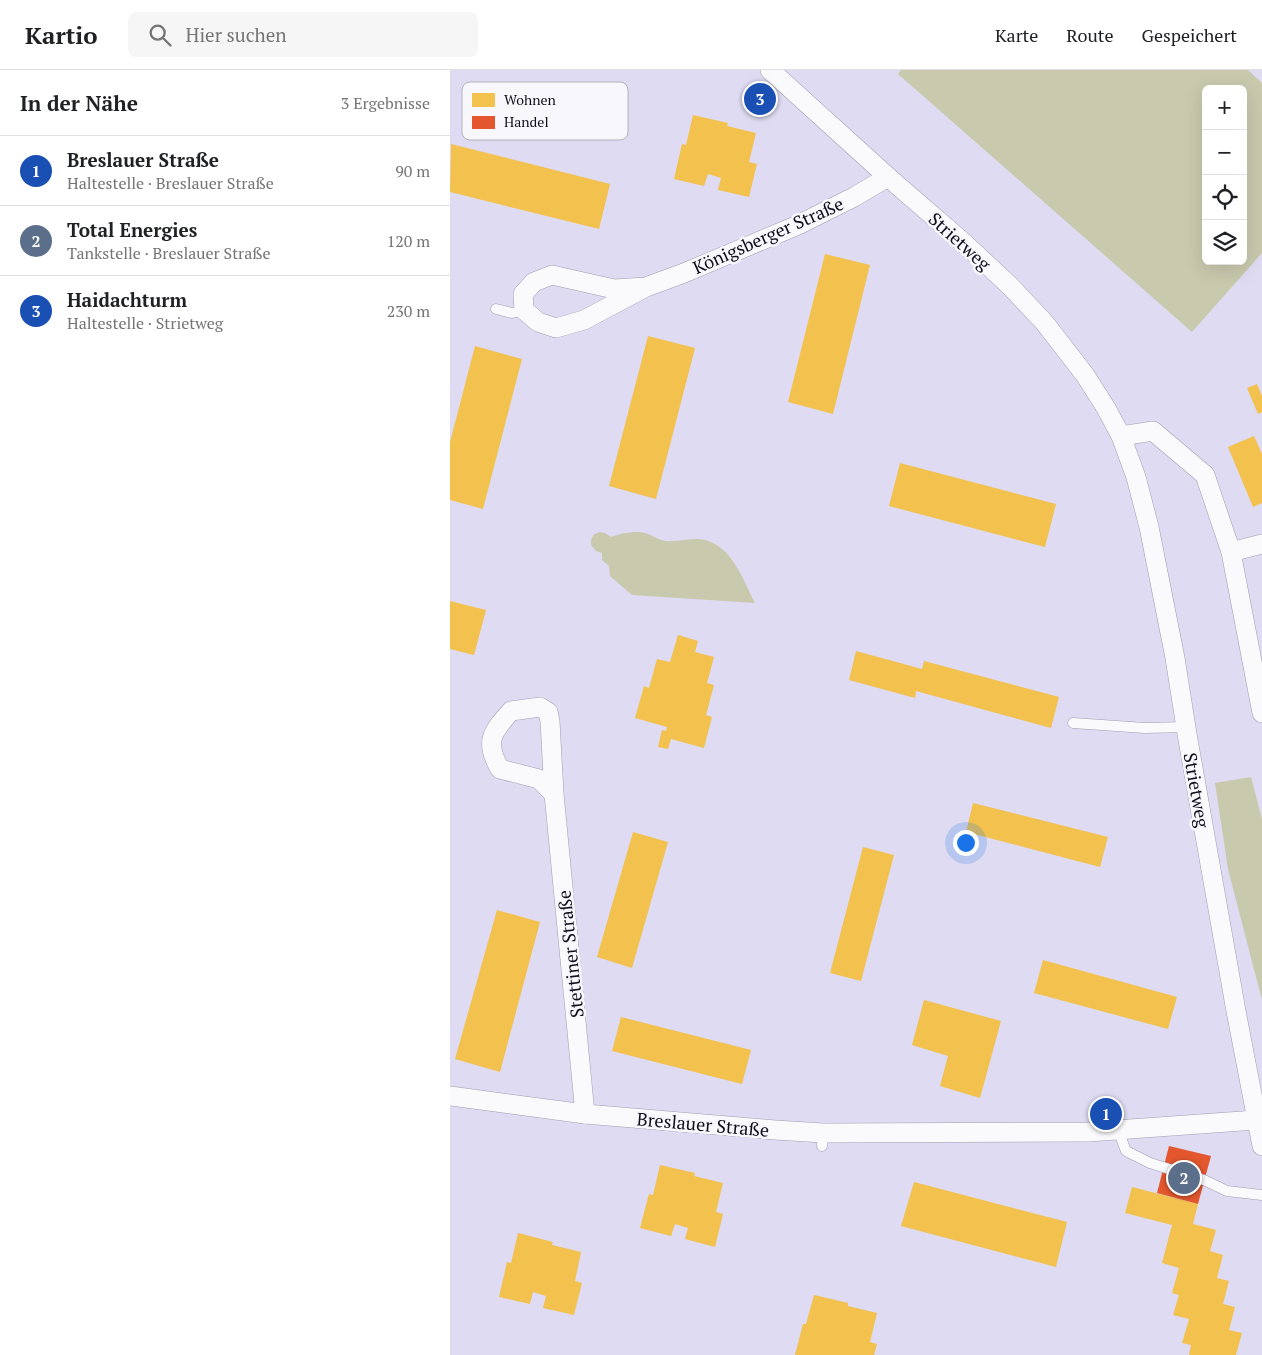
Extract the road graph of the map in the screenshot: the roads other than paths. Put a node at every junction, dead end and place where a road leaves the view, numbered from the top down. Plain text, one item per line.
1 (770, 70) edge
2 (888, 177) junction
3 (646, 287) junction
4 (496, 309) dead end
5 (524, 310) junction
6 (1121, 436) junction
7 (1262, 544) edge
8 (1231, 552) junction
9 (1262, 713) edge
10 (1073, 723) dead end
11 (1186, 727) junction
12 (554, 794) junction
13 (450, 1096) edge
14 (585, 1114) junction
15 (1256, 1120) junction
16 (1118, 1130) junction
17 (1262, 1146) edge
18 (1262, 1195) edge

1 - 2 street, Strietweg
2 - 3 street, Königsberger Straße
2 - 6 street, Strietweg
3 - 5 street, Königsberger Straße
3 - 5 street, Königsberger Straße
4 - 5 lane
6 - 8 street
6 - 11 street, Strietweg
7 - 8 street
8 - 9 street
10 - 11 lane
11 - 15 street, Strietweg
12 - 12 street, Stettiner Straße
12 - 14 street, Stettiner Straße
13 - 14 street, Breslauer Straße
14 - 16 street, Breslauer Straße
15 - 16 street, Breslauer Straße
15 - 17 street, Strietweg
16 - 18 lane

